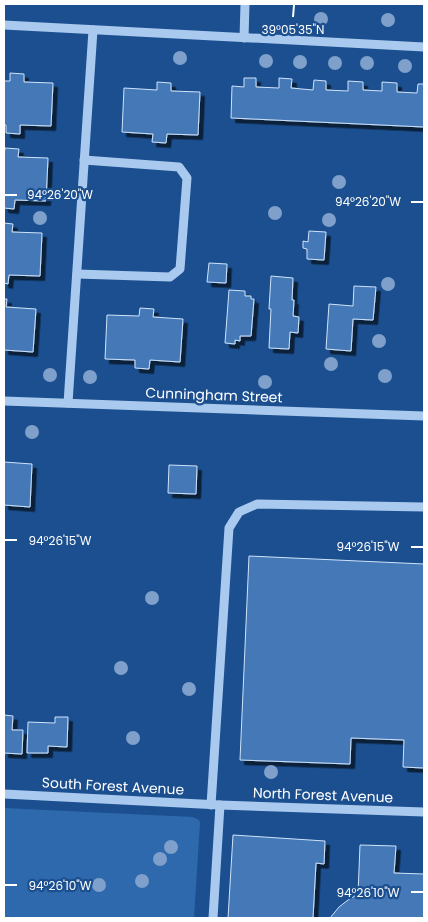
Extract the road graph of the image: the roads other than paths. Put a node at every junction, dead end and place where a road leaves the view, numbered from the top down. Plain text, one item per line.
1 (245, 4) edge
2 (4, 26) edge
3 (93, 30) junction
4 (244, 38) junction
5 (424, 47) edge
6 (84, 160) junction
7 (77, 274) junction
8 (4, 401) edge
9 (68, 403) junction
10 (424, 416) edge
11 (424, 506) edge
12 (4, 794) edge
13 (216, 805) junction
14 (424, 812) edge
15 (213, 918) edge

1 - 4 street
2 - 3 street
3 - 4 street
3 - 6 street
4 - 5 street
6 - 7 street
6 - 7 street
7 - 9 street
8 - 9 street, Cunningham Street
9 - 10 street, Cunningham Street
11 - 13 street
12 - 13 street, South Forest Avenue
13 - 14 street, North Forest Avenue
13 - 15 street

